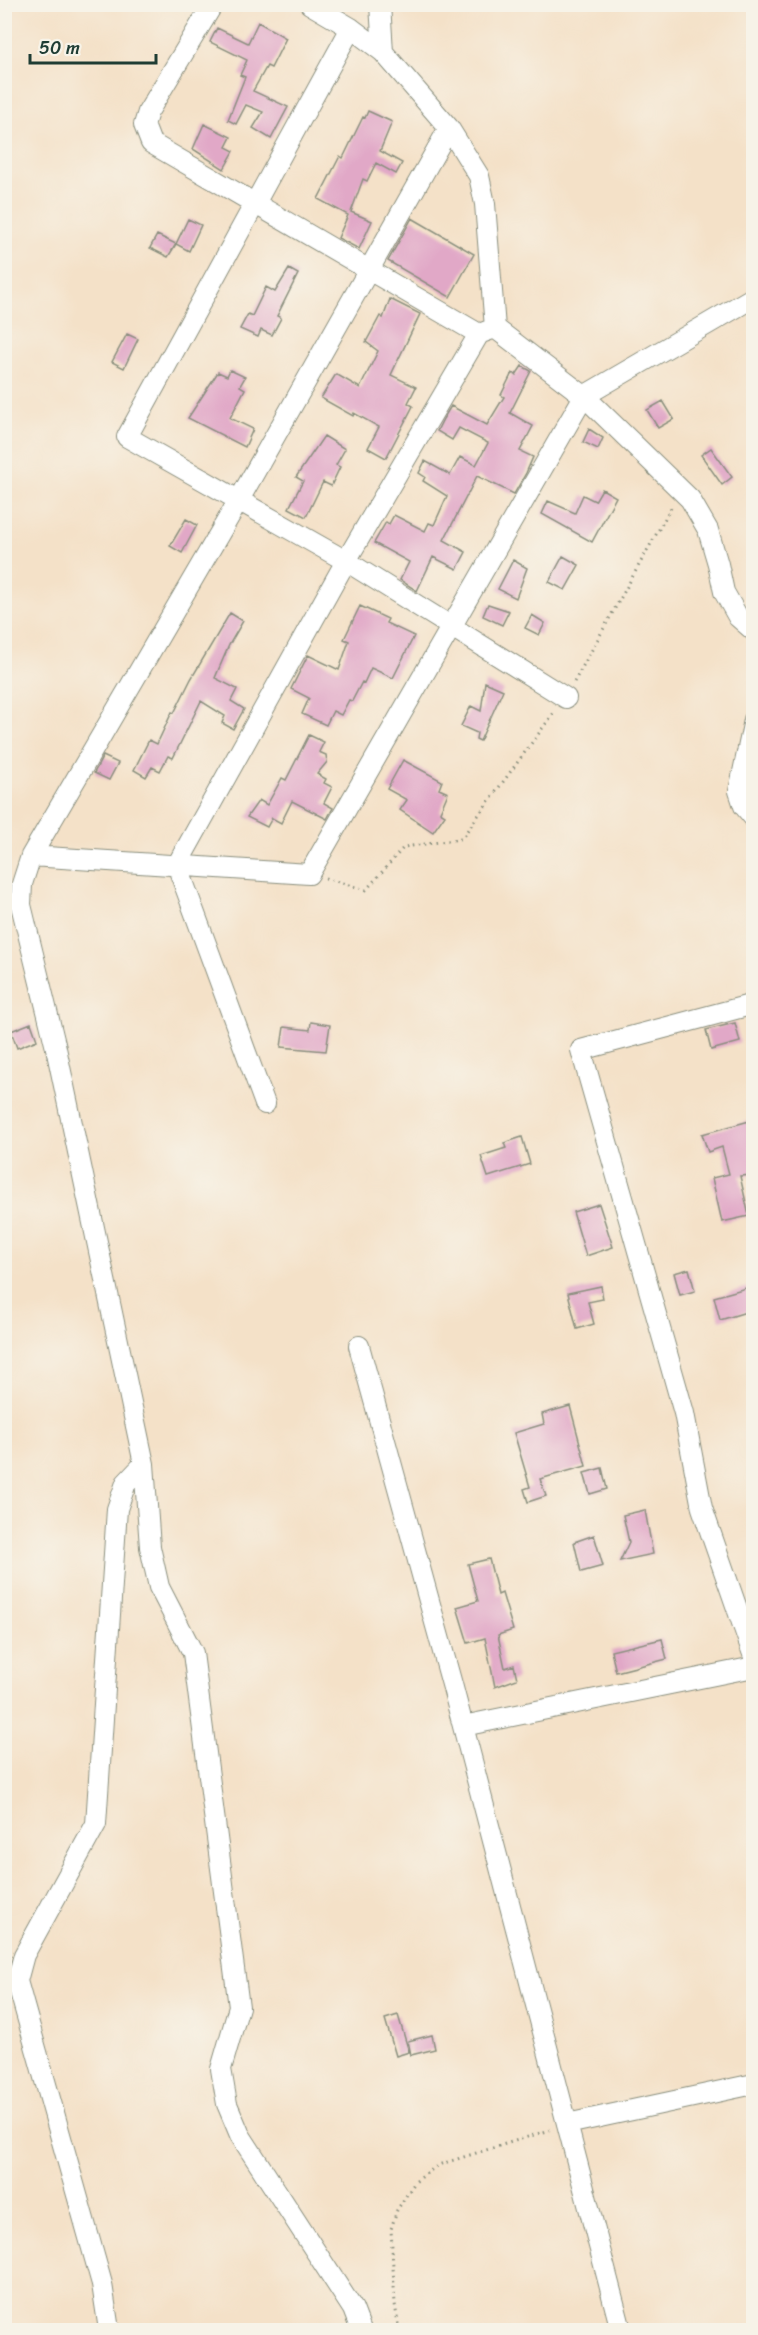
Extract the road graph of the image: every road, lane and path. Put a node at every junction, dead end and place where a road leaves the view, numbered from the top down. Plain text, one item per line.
1 (213, 4) edge
2 (310, 4) edge
3 (380, 4) edge
4 (351, 28) junction
5 (383, 52) junction
6 (449, 128) junction
7 (254, 204) junction
8 (368, 270) junction
9 (753, 297) edge
10 (487, 331) junction
11 (584, 396) junction
12 (681, 489) junction
13 (239, 500) junction
14 (346, 561) junction
15 (452, 626) junction
16 (753, 631) edge
17 (566, 698) junction
18 (753, 720) edge
19 (753, 818) edge
20 (30, 856) junction
21 (177, 865) junction
22 (309, 874) junction
23 (753, 1004) edge
24 (265, 1104) dead end
25 (359, 1346) dead end
26 (144, 1464) junction
27 (753, 1657) edge
28 (753, 1667) edge
29 (462, 1726) junction
30 (753, 2084) edge
31 (567, 2124) junction
32 (110, 2331) edge
33 (361, 2331) edge
34 (399, 2331) edge
35 (621, 2331) edge

1 - 7 street
2 - 4 street
3 - 5 street
4 - 5 street
4 - 7 street
5 - 6 street
6 - 8 street
6 - 10 street
7 - 8 street
7 - 13 street
8 - 10 street
8 - 13 street
9 - 11 street
10 - 11 street
10 - 14 street
11 - 12 street
11 - 15 street
12 - 16 street
12 - 17 path
13 - 14 street
13 - 20 street
14 - 15 street
14 - 21 street
15 - 17 street
15 - 22 street
17 - 22 path
18 - 19 street
20 - 21 street
20 - 26 street
21 - 22 street
21 - 24 street
23 - 27 street
25 - 29 street
26 - 32 street
26 - 33 street
28 - 29 street
29 - 31 street
30 - 31 street
31 - 34 path
31 - 35 street

